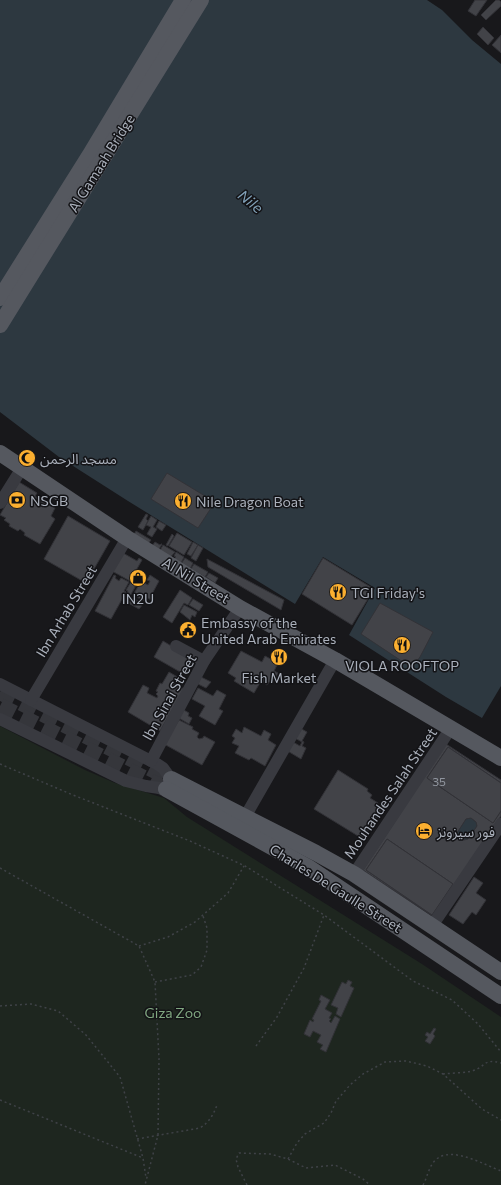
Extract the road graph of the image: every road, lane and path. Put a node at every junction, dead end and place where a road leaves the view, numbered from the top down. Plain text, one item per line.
1 (183, 0) edge
2 (201, 0) edge
3 (0, 298) edge
4 (0, 325) edge
5 (0, 453) edge
6 (22, 468) junction
7 (0, 503) edge
8 (127, 538) junction
9 (240, 608) junction
10 (176, 646) dead end
11 (335, 660) junction
12 (204, 662) junction
13 (0, 684) edge
14 (31, 700) junction
15 (0, 719) edge
16 (451, 728) junction
17 (501, 758) edge
18 (151, 761) junction
19 (0, 764) edge
20 (169, 784) junction
21 (245, 817) junction
22 (501, 824) edge
23 (245, 866) junction
24 (0, 868) edge
25 (354, 874) junction
26 (203, 915) junction
27 (324, 915) junction
28 (432, 926) junction
29 (139, 946) junction
30 (501, 972) edge
31 (155, 982) junction
32 (501, 996) edge
33 (0, 1006) edge
34 (256, 1046) dead end
35 (501, 1052) edge
36 (501, 1063) edge
37 (443, 1074) junction
38 (0, 1100) edge
39 (217, 1105) dead end
40 (501, 1120) edge
41 (158, 1135) junction
42 (137, 1139) junction
43 (143, 1158) junction
44 (288, 1159) junction
45 (501, 1171) edge
46 (147, 1180) junction
47 (145, 1185) edge
48 (247, 1185) edge
49 (370, 1185) edge
50 (423, 1185) edge

1 - 3 main road, Al Gamaah Bridge
2 - 4 main road, Al Gamaah Bridge
5 - 6 main road, Al Nil Street
6 - 7 street
6 - 8 main road, Al Nil Street
8 - 9 main road, Al Nil Street
8 - 14 street, Ibn Arhab Street
9 - 11 main road, Al Nil Street
9 - 12 street, Ibn Sinai Street
10 - 12 street
11 - 16 main road, Al Nil Street
11 - 21 street
12 - 18 street, Ibn Sinai Street
13 - 14 street
14 - 18 street
15 - 20 street
16 - 17 main road, Al Nil Street
16 - 25 street, Mouhandes Salah Street
18 - 20 street
19 - 23 path
20 - 21 main road, Charles De Gaulle Street
20 - 32 main road, Charles De Gaulle Street
21 - 25 main road, Charles De Gaulle Street
22 - 28 street
23 - 26 path
23 - 27 path
24 - 29 path
25 - 28 main road, Charles De Gaulle Street
26 - 29 path
26 - 31 path
27 - 34 path
27 - 35 path
28 - 30 main road, Charles De Gaulle Street
29 - 31 path
31 - 41 path
33 - 42 path
36 - 37 path
37 - 40 path
37 - 44 path
38 - 43 path
39 - 41 path
41 - 42 path
41 - 46 path
42 - 43 path
43 - 46 path
44 - 48 path
44 - 49 path
45 - 50 path
46 - 47 path

